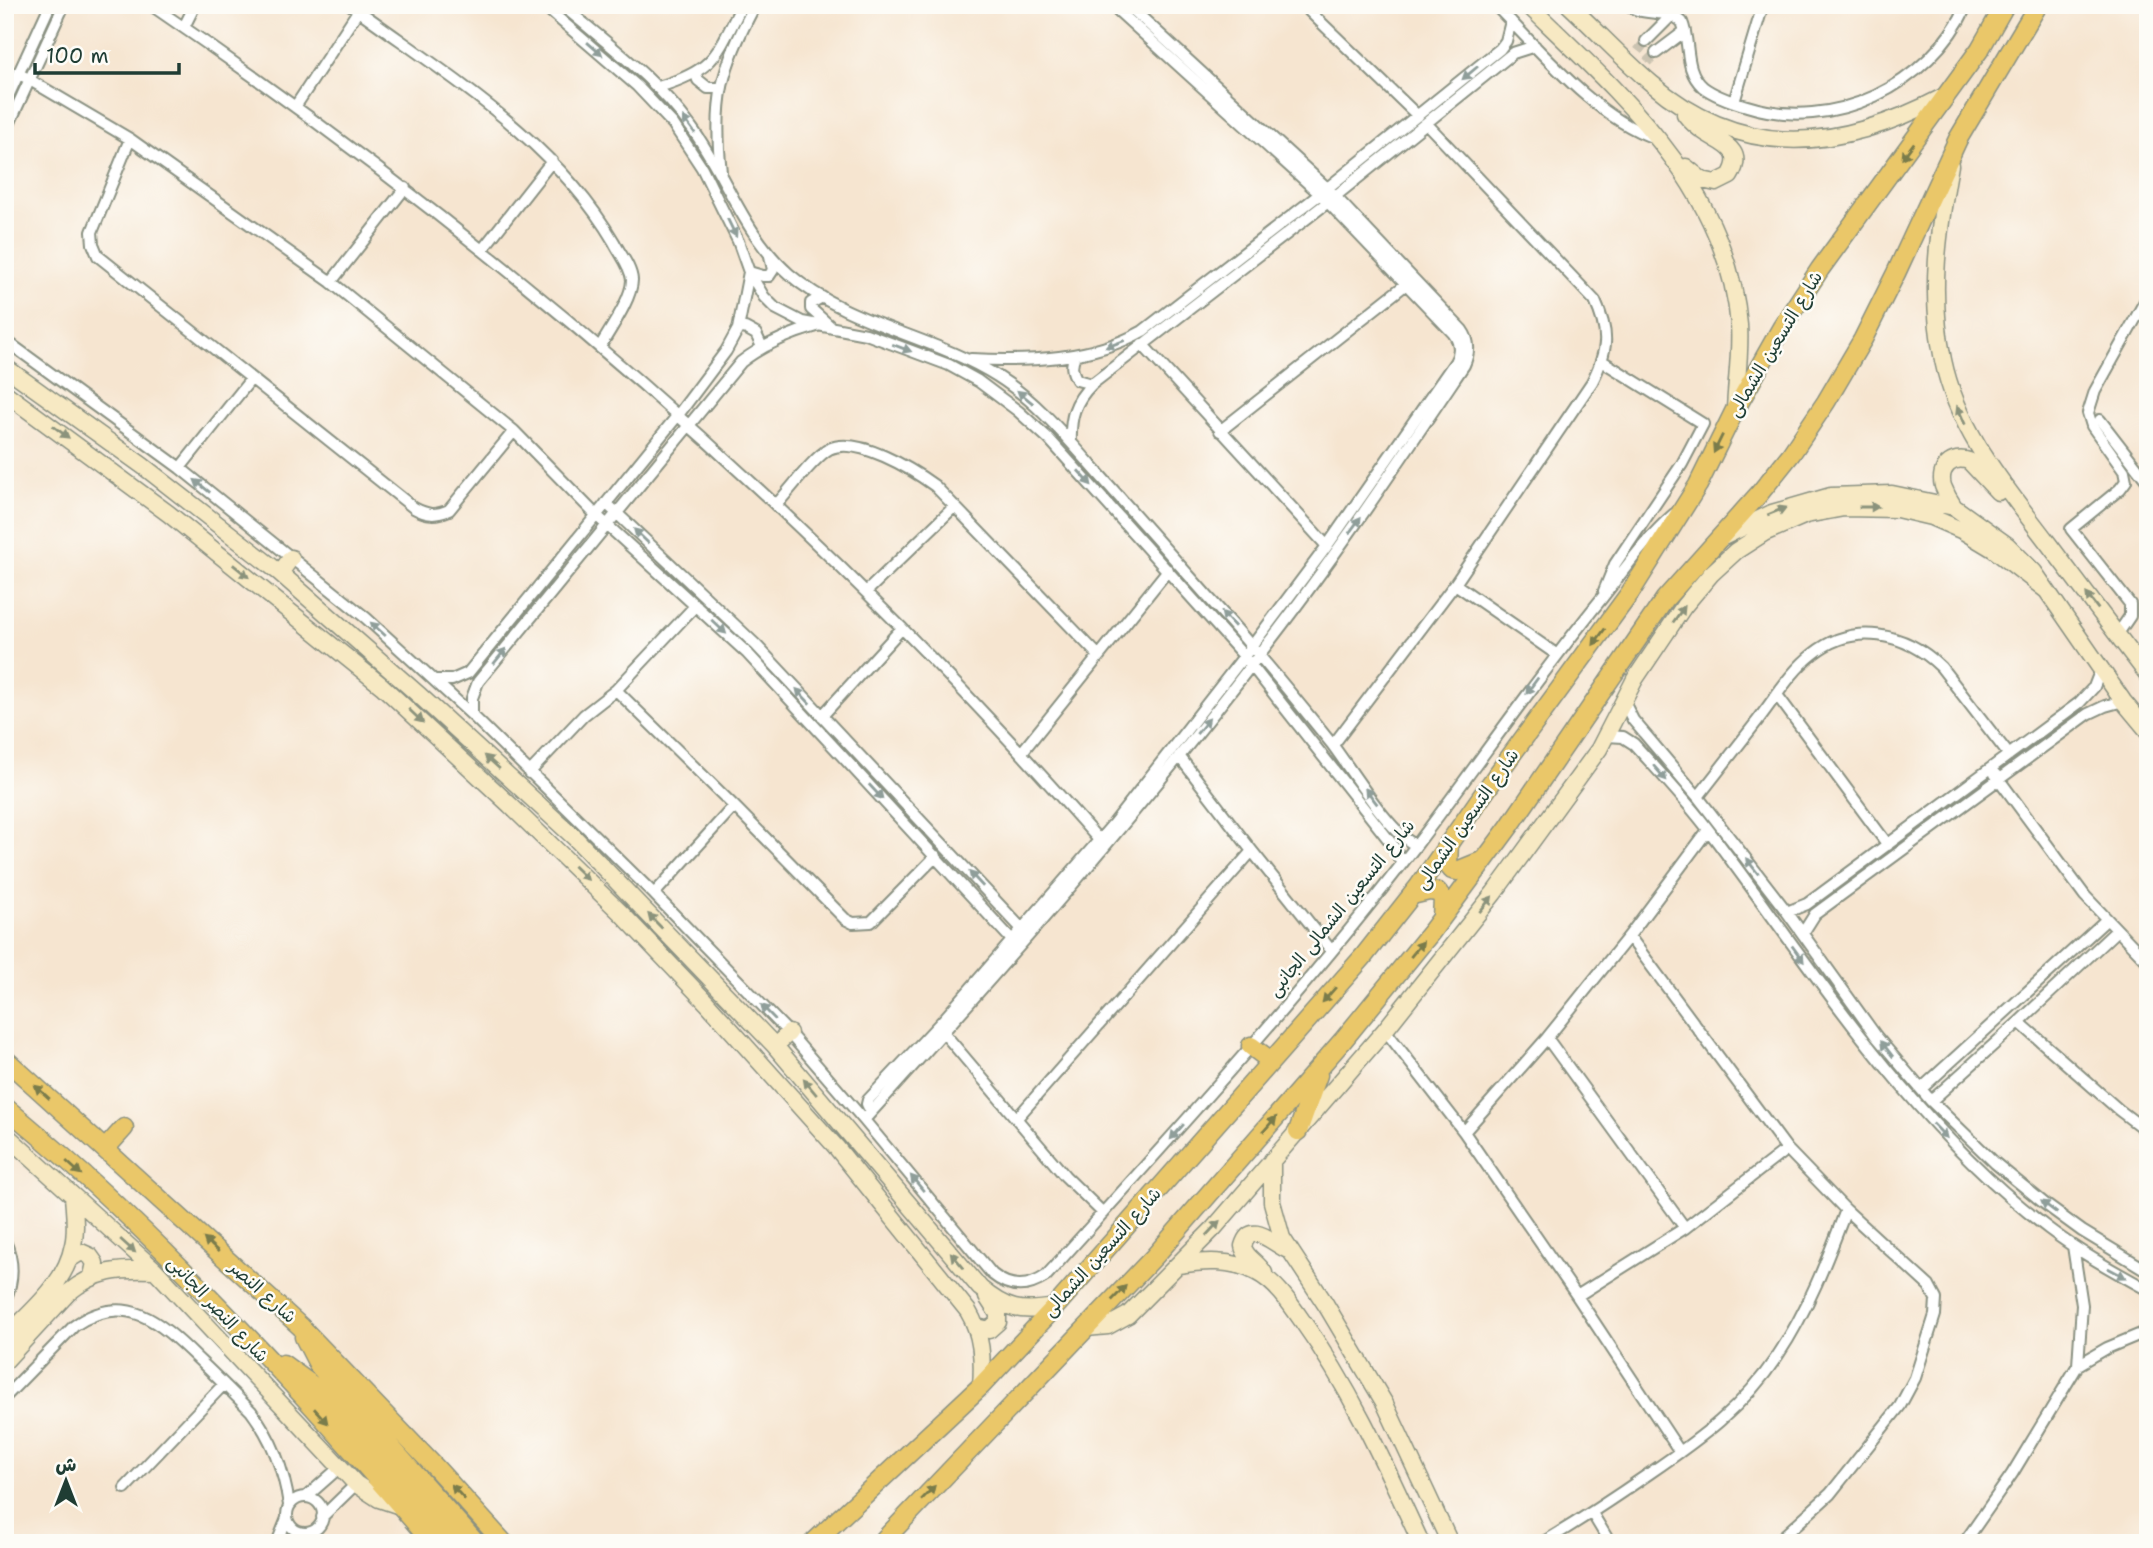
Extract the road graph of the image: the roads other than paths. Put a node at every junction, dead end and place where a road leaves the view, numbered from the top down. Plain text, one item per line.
1 (50, 5) edge
2 (64, 5) edge
3 (151, 5) edge
4 (195, 5) edge
5 (543, 5) edge
6 (562, 5) edge
7 (742, 5) edge
8 (755, 5) edge
9 (1112, 5) edge
10 (1128, 5) edge
11 (1303, 5) edge
12 (1495, 5) edge
13 (1528, 5) edge
14 (1570, 5) edge
15 (1629, 5) edge
16 (1763, 5) edge
17 (1966, 5) edge
18 (2005, 5) edge
19 (2038, 5) edge
20 (355, 8) edge
21 (1672, 15) junction
22 (1511, 22) junction
23 (184, 27) junction
24 (1685, 31) junction
25 (1646, 41) tunnel mouth
26 (1535, 46) junction
27 (1656, 53) tunnel mouth
28 (696, 74) junction
29 (24, 76) junction
30 (657, 87) junction
31 (721, 88) junction
32 (1948, 95) junction
33 (1676, 102) junction
34 (1734, 102) junction
35 (5, 103) edge
36 (296, 107) junction
37 (1422, 120) junction
38 (5, 133) edge
39 (130, 139) junction
40 (1661, 141) junction
41 (1953, 149) junction
42 (1673, 156) junction
43 (552, 161) junction
44 (722, 178) junction
45 (405, 188) junction
46 (1328, 195) junction
47 (482, 250) junction
48 (770, 255) junction
49 (748, 272) junction
50 (331, 282) junction
51 (1405, 285) junction
52 (2148, 296) edge
53 (822, 297) junction
54 (817, 326) junction
55 (832, 328) junction
56 (738, 329) junction
57 (5, 340) edge
58 (1142, 344) junction
59 (600, 347) junction
60 (762, 347) junction
61 (1075, 355) junction
62 (967, 358) junction
63 (1602, 361) junction
64 (8, 372) edge
65 (251, 379) junction
66 (1092, 384) junction
67 (5, 393) edge
68 (1735, 410) junction
69 (678, 415) junction
70 (2100, 420) dead end
71 (690, 426) junction
72 (1220, 430) junction
73 (514, 431) junction
74 (1070, 442) junction
75 (180, 468) junction
76 (2148, 482) edge
77 (606, 503) junction
78 (1686, 503) junction
79 (776, 505) junction
80 (955, 506) junction
81 (1954, 507) junction
82 (617, 513) junction
83 (596, 515) junction
84 (2033, 524) junction
85 (608, 525) junction
86 (1716, 541) junction
87 (1327, 546) junction
88 (291, 558) junction
89 (1168, 570) junction
90 (280, 573) junction
91 (1455, 584) junction
92 (2046, 590) junction
93 (866, 592) junction
94 (1602, 597) junction
95 (696, 605) junction
96 (902, 628) junction
97 (2117, 635) junction
98 (1256, 651) junction
99 (1556, 654) junction
100 (1099, 656) junction
101 (1248, 660) junction
102 (2101, 669) junction
103 (2148, 674) edge
104 (434, 680) junction
105 (616, 690) junction
106 (1777, 695) junction
107 (1623, 700) junction
108 (2123, 701) junction
109 (472, 715) junction
110 (822, 716) junction
111 (2148, 731) edge
112 (1607, 736) junction
113 (1333, 745) junction
114 (1022, 752) junction
115 (2009, 755) junction
116 (1179, 756) junction
117 (1991, 769) junction
118 (529, 773) junction
119 (1999, 780) junction
120 (1698, 797) junction
121 (734, 806) junction
122 (549, 814) junction
123 (536, 830) junction
124 (1708, 830) junction
125 (574, 837) junction
126 (1099, 840) junction
127 (1449, 843) junction
128 (1416, 845) junction
129 (1888, 845) junction
130 (558, 852) junction
131 (1252, 852) junction
132 (936, 856) junction
133 (1485, 859) junction
134 (1402, 864) junction
135 (1064, 888) junction
136 (654, 894) junction
137 (1412, 895) junction
138 (1787, 912) junction
139 (1442, 917) junction
140 (2106, 920) junction
141 (1022, 929) junction
142 (2116, 931) junction
143 (1803, 933) junction
144 (1629, 936) junction
145 (1012, 940) junction
146 (1331, 950) junction
147 (2148, 962) edge
148 (2020, 1022) junction
149 (1385, 1030) junction
150 (943, 1032) junction
151 (789, 1033) junction
152 (1547, 1038) junction
153 (775, 1046) junction
154 (1251, 1046) junction
155 (5, 1059) edge
156 (1271, 1061) junction
157 (1322, 1064) junction
158 (1921, 1089) junction
159 (1931, 1101) junction
160 (5, 1107) edge
161 (868, 1116) junction
162 (1017, 1118) junction
163 (124, 1128) dead end
164 (1298, 1130) junction
165 (1464, 1132) junction
166 (2148, 1132) edge
167 (5, 1134) edge
168 (105, 1149) junction
169 (1787, 1149) junction
170 (1272, 1160) junction
171 (2016, 1181) junction
172 (2005, 1194) junction
173 (73, 1195) junction
174 (1846, 1210) junction
175 (1103, 1213) junction
176 (1685, 1228) junction
177 (5, 1241) edge
178 (2073, 1246) junction
179 (1288, 1250) junction
180 (70, 1259) junction
181 (1178, 1265) junction
182 (155, 1270) junction
183 (2148, 1270) edge
184 (92, 1276) junction
185 (1265, 1277) junction
186 (980, 1287) junction
187 (2148, 1290) edge
188 (1577, 1296) junction
189 (5, 1300) edge
190 (1055, 1307) junction
191 (301, 1326) junction
192 (977, 1327) junction
193 (1086, 1328) junction
194 (2148, 1331) edge
195 (5, 1338) edge
196 (264, 1353) junction
197 (5, 1361) edge
198 (2078, 1365) junction
199 (318, 1379) junction
200 (224, 1384) junction
201 (981, 1386) junction
202 (5, 1397) edge
203 (1681, 1452) junction
204 (340, 1467) junction
205 (356, 1485) junction
206 (125, 1488) dead end
207 (306, 1497) junction
208 (289, 1506) junction
209 (403, 1507) junction
210 (1592, 1513) junction
211 (287, 1518) junction
212 (320, 1522) junction
213 (277, 1543) edge
214 (315, 1543) edge
215 (432, 1543) edge
216 (454, 1543) edge
217 (476, 1543) edge
218 (504, 1543) edge
219 (813, 1543) edge
220 (881, 1543) edge
221 (1421, 1543) edge
222 (1450, 1543) edge
223 (1542, 1543) edge
224 (1610, 1543) edge
225 (1776, 1543) edge
226 (1964, 1543) edge

1 - 29 street
2 - 29 street
3 - 23 street
4 - 23 street
5 -> 49 street
6 - 30 street
7 - 28 street
8 - 31 street
9 - 46 street
10 - 46 street
11 - 37 street
12 - 22 street
13 - 40 street
14 - 33 street
15 - 21 street
16 - 34 street
17 - 34 street
18 - 32 main road, شارع التسعين الشمالى
19 - 41 main road, شارع التسعين الشمالى
20 - 36 street
20 - 43 street
21 - 24 street
21 - 25 street
22 - 26 street
22 -> 37 street
23 - 36 street
24 - 27 street
24 - 34 street
26 - 37 street
26 - 40 street
28 - 30 street
28 - 31 street
29 - 35 street
29 - 38 street
29 - 39 street
44 -> 30 street
31 - 44 street
32 - 33 street
32 -> 68 main road, شارع التسعين الشمالى
33 - 42 street
36 - 45 street
37 - 46 street
37 - 63 street
39 - 50 street
39 - 65 street
40 - 42 street
84 -> 41 street
41 - 86 main road, شارع التسعين الشمالى
42 - 68 street
43 - 47 street
43 - 59 street
44 - 48 street
45 - 47 street
45 - 50 street
46 - 51 street
46 - 58 street
46 -> 61 street
98 -> 46 street
47 - 59 street
48 - 49 street
48 - 53 street
49 - 54 street
49 - 56 street
50 - 73 street
51 - 72 street
51 - 87 street
52 - 97 street
53 - 55 street
53 - 62 street
54 - 55 street
54 - 60 street
55 -> 89 street
56 - 60 street
56 - 69 street
57 - 75 street
58 - 66 street
58 - 72 street
59 - 69 street
60 - 71 street
61 - 62 street
61 - 66 street
74 -> 62 street
63 - 91 street
63 - 94 street
64 - 90 street
65 - 73 street
65 - 75 street
66 - 74 street
67 -> 123 street
68 -> 78 main road, شارع التسعين الشمالى
69 - 71 street
69 - 77 street
70 - 76 street
71 - 79 street
71 - 82 street
72 - 87 street
73 - 83 street
98 -> 74 street
88 -> 75 street
77 - 82 street
77 - 83 street
78 - 94 street, شارع التسعين الشمالى الجانبى
78 -> 127 main road, شارع التسعين الشمالى
79 - 80 street
79 - 93 street
80 - 93 street
80 - 100 street
81 - 84 street
86 -> 81 street
81 - 92 street
82 - 85 street
110 -> 82 street
83 - 85 street
83 - 104 street
97 -> 84 street
85 - 95 street
109 -> 85 street
86 - 133 main road, شارع التسعين الشمالى
87 - 98 street
88 - 90 street
104 -> 88 street
89 - 100 street
89 - 101 street
122 -> 90 street
91 - 99 street
91 - 113 street
92 - 102 street
107 -> 92 street
93 - 96 street
94 - 99 street, شارع التسعين الشمالى الجانبى
95 - 105 street
95 -> 132 street
96 - 110 street
96 - 114 street
97 - 103 street
98 - 101 street
98 - 113 street
99 -> 128 street, شارع التسعين الشمالى الجانبى
100 - 114 street
116 -> 101 street
101 - 126 street
101 - 134 street
102 - 108 street
102 - 115 street
104 - 109 street
105 - 118 street
105 - 121 street
106 - 115 street
106 - 120 street
106 - 129 street
107 - 112 street
107 - 120 street
108 - 111 street
108 - 119 street
109 - 118 street
141 -> 110 street
112 -> 124 street
149 -> 112 street
128 -> 113 street
114 - 126 street
115 - 117 street
116 - 131 street
116 - 135 street
117 - 119 street
117 - 129 street
118 - 136 street
119 - 140 street
119 - 143 street
138 -> 120 street
121 - 132 street
121 - 136 street
122 - 123 street
122 - 125 street
123 - 130 street
124 - 144 street
124 -> 172 street
125 - 130 street
153 -> 125 street
126 - 135 street
127 - 133 main road
127 - 137 main road, شارع التسعين الشمالى
128 - 134 street, شارع التسعين الشمالى الجانبى
129 - 138 street
130 -> 192 street
131 - 146 street
131 - 162 street
132 - 145 street
133 - 139 main road, شارع التسعين الشمالى
134 - 146 street, شارع التسعين الشمالى الجانبى
135 - 141 street
135 - 150 street
151 -> 136 street
137 - 139 main road
137 -> 156 main road, شارع التسعين الشمالى
138 - 143 street
157 -> 139 main road, شارع التسعين الشمالى
140 - 142 street
140 - 158 street
141 - 145 street
142 - 147 street
142 - 148 street
158 -> 143 street
144 - 152 street
144 - 169 street
145 - 161 street
146 - 154 street, شارع التسعين الشمالى الجانبى
148 - 159 street
148 - 166 street
149 - 164 street
149 - 165 street
150 - 161 street
150 - 162 street
151 - 153 street
151 - 161 street
152 - 165 street
152 - 176 street
186 -> 153 street
154 - 156 main road
154 -> 175 street, شارع التسعين الشمالى الجانبى
168 -> 155 main road, شارع النصر
156 - 190 main road, شارع التسعين الشمالى
157 - 164 main road
193 -> 157 main road, شارع التسعين الشمالى
158 - 159 street
159 - 171 street
160 -> 196 main road
175 -> 161 street, شارع التسعين الشمالى الجانبى
162 - 175 street
163 - 168 main road
164 - 170 street
165 - 188 street
167 - 173 street, شارع النصر الجانبى
191 -> 168 main road, شارع النصر
169 - 174 street
169 - 176 street
170 - 179 street
181 -> 170 street
171 - 172 street
183 -> 171 street
172 - 178 street
173 - 180 street
173 -> 182 street, شارع النصر الجانبى
174 - 203 street
174 - 225 street
176 - 188 street
177 - 189 street
178 -> 187 street
178 - 198 street
179 - 185 street
179 - 222 street
180 - 184 street
180 - 195 street
181 - 185 street
181 - 193 street
182 - 184 street
182 - 204 street, شارع النصر الجانبى
184 - 197 street
185 - 221 street
186 - 190 street
186 - 192 street
188 - 203 street
190 - 201 main road, شارع التسعين الشمالى
191 - 199 main road
218 -> 191 main road, شارع النصر
192 - 201 street
220 -> 193 main road, شارع التسعين الشمالى
194 - 198 street
196 - 199 main road
196 -> 209 main road
198 - 226 street
199 - 216 main road
199 - 217 main road
200 - 202 street
200 - 206 street
200 - 208 street
201 - 219 main road, شارع التسعين الشمالى
203 - 210 street
204 - 205 street, شارع النصر الجانبى
204 - 207 street
205 - 209 street, شارع النصر الجانبى
205 - 212 street
207 - 208 street
207 - 212 street
208 - 211 street
209 - 215 main road
210 - 223 street
210 - 224 street
211 - 212 street
211 - 213 street
212 - 214 street

